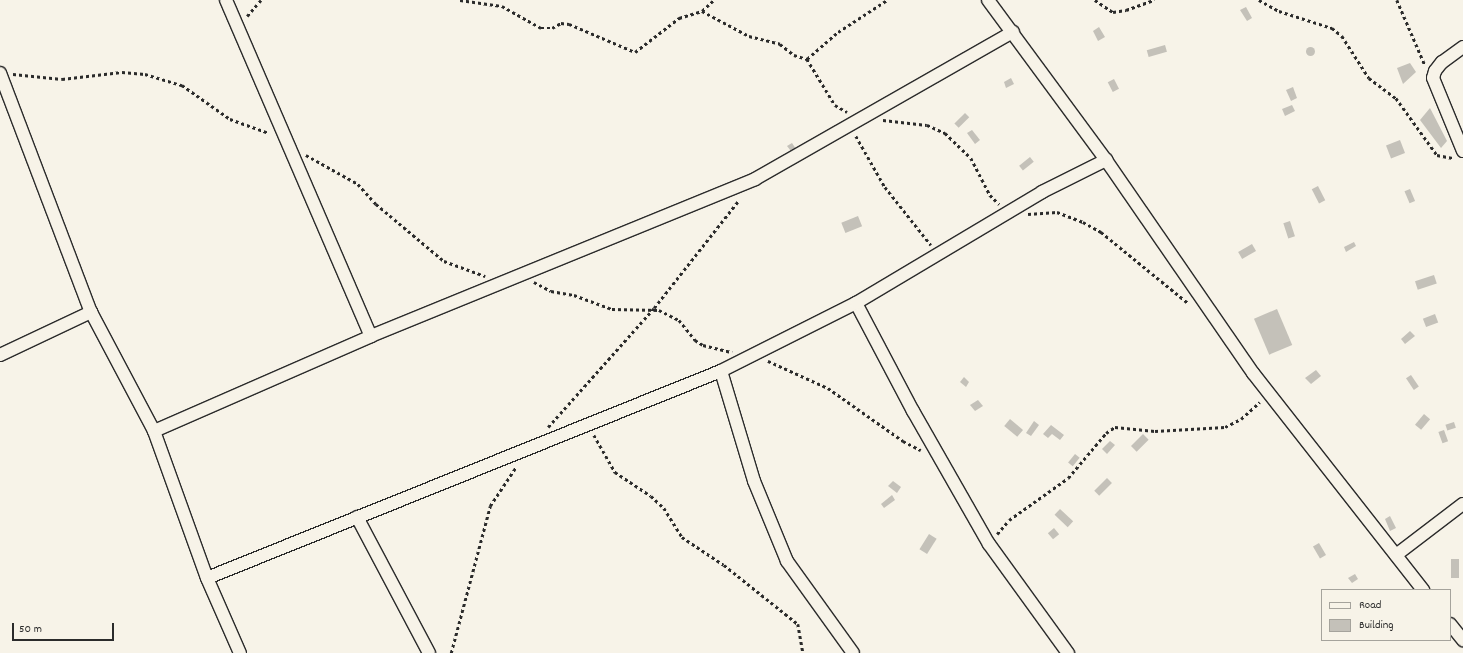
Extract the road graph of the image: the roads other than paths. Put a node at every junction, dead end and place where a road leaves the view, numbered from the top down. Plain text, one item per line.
1 (226, 0) edge
2 (988, 0) edge
3 (1013, 32) junction
4 (1463, 47) edge
5 (0, 73) edge
6 (1460, 155) edge
7 (1106, 160) junction
8 (856, 303) junction
9 (91, 312) junction
10 (371, 336) junction
11 (0, 355) edge
12 (721, 371) junction
13 (154, 431) junction
14 (1463, 504) edge
15 (356, 517) junction
16 (1396, 555) junction
17 (207, 578) junction
18 (1422, 589) edge
19 (1451, 625) edge
20 (1463, 640) edge
21 (240, 653) edge
22 (429, 653) edge
23 (853, 653) edge
24 (1068, 653) edge

1 - 10 street
2 - 3 street
3 - 7 street
3 - 10 street
4 - 6 street
5 - 9 street
7 - 8 street
7 - 16 street
8 - 12 street
8 - 24 street
9 - 11 street
9 - 13 street
10 - 13 street
12 - 15 street
12 - 23 street
13 - 17 street
14 - 16 street
15 - 17 street
15 - 22 street
16 - 18 street
17 - 21 street
19 - 20 street

